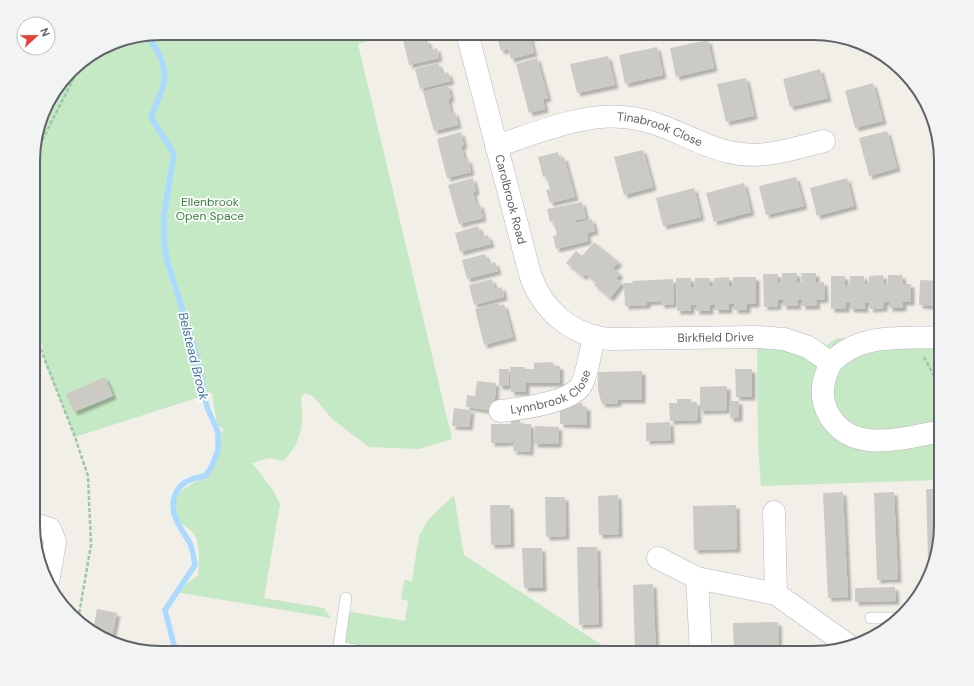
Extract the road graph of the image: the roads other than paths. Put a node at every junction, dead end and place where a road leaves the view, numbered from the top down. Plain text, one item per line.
1 (469, 40) edge
2 (824, 141) dead end
3 (496, 146) junction
4 (594, 336) junction
5 (934, 337) edge
6 (831, 363) junction
7 (500, 411) dead end
8 (934, 432) edge
9 (774, 512) dead end
10 (40, 526) edge
11 (658, 558) dead end
12 (50, 572) edge
13 (697, 578) junction
14 (776, 594) junction
15 (346, 598) dead end
16 (871, 618) dead end
17 (890, 618) edge
18 (844, 642) edge
19 (340, 646) edge
20 (701, 646) edge

1 - 3 street, Carolbrook Road
2 - 3 street, Tinabrook Close
3 - 4 street, Carolbrook Road
4 - 6 street, Birkfield Drive
4 - 7 street, Lynnbrook Close
5 - 6 street
6 - 8 street
9 - 14 street
10 - 12 street
11 - 13 street
13 - 14 street
13 - 20 street
14 - 18 street
15 - 19 lane
16 - 17 lane

